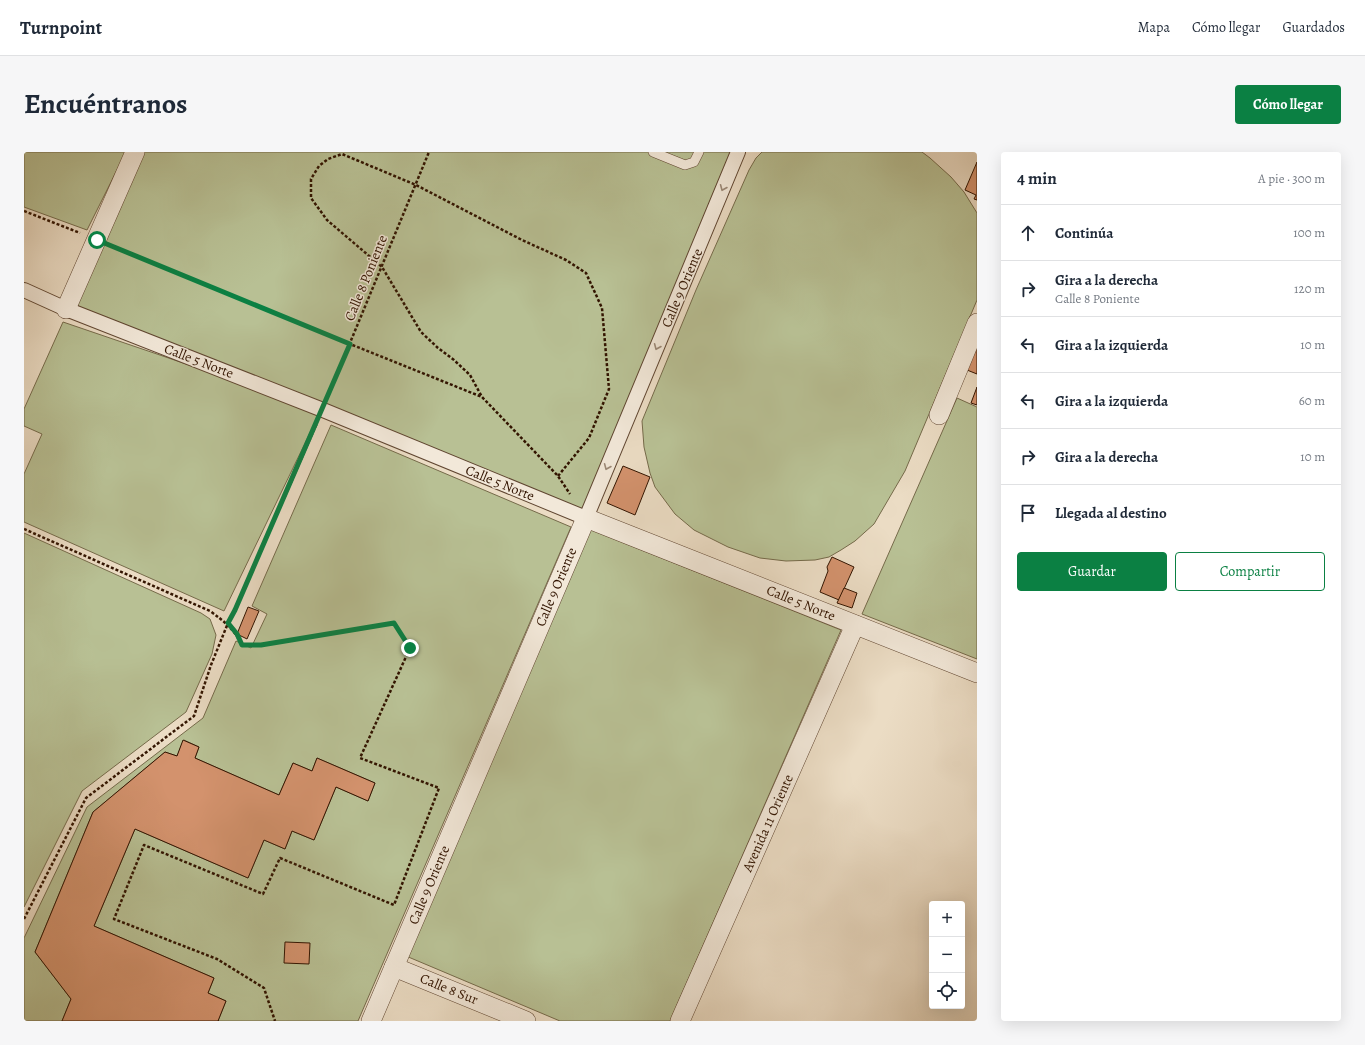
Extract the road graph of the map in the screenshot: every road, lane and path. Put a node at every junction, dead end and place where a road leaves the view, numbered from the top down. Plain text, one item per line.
1 (135, 152) edge
2 (337, 152) edge
3 (429, 152) edge
4 (653, 152) edge
5 (699, 152) edge
6 (738, 152) edge
7 (342, 154) junction
8 (416, 185) junction
9 (24, 211) edge
10 (97, 240) junction
11 (382, 267) junction
12 (24, 290) edge
13 (66, 309) junction
14 (975, 332) edge
15 (350, 344) junction
16 (482, 397) junction
17 (322, 410) junction
18 (939, 415) dead end
19 (558, 476) junction
20 (586, 518) junction
21 (24, 529) edge
22 (228, 623) junction
23 (855, 625) junction
24 (977, 673) edge
25 (24, 919) edge
26 (394, 967) junction
27 (275, 1021) edge
28 (371, 1021) edge
29 (526, 1021) edge
30 (680, 1021) edge

1 - 10 street
2 - 7 path
3 - 8 path, Calle 8 Poniente
4 - 5 lane
6 -> 20 street, Calle 9 Oriente
7 - 8 path
7 - 11 path
8 - 11 path, Calle 8 Poniente
8 - 19 path
9 - 10 path
10 - 13 street
10 - 15 path
11 - 15 path, Calle 8 Poniente
11 - 16 path
12 - 13 street, Calle 5 Norte
13 - 17 street, Calle 5 Norte
14 - 18 street
15 - 16 path
15 - 17 path, Calle 8 Poniente
16 - 19 path
17 - 20 street, Calle 5 Norte
17 - 22 path, Calle 8 Poniente
19 - 20 path
20 - 23 street, Calle 5 Norte
20 - 26 street, Calle 9 Oriente
21 - 22 path
22 - 25 path, Calle 8 Poniente
22 - 27 path
23 - 24 street, Calle 5 Norte
23 - 30 street, Avenida 11 Oriente
26 - 28 street, Calle 9 Oriente
26 - 29 street, Calle 8 Sur

